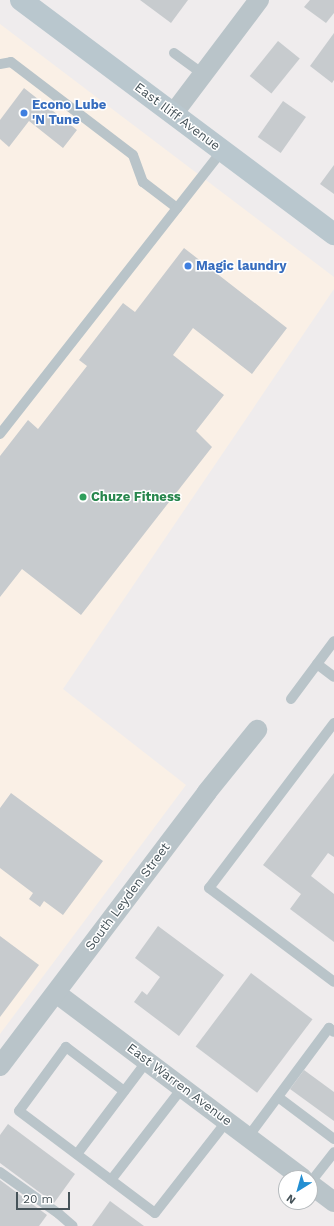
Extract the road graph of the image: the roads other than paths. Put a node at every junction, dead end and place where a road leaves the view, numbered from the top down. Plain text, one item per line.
1 (21, 0) edge
2 (259, 0) edge
3 (174, 53) dead end
4 (0, 64) edge
5 (203, 74) junction
6 (173, 114) junction
7 (222, 151) junction
8 (177, 208) junction
9 (334, 234) edge
10 (0, 434) edge
11 (334, 641) edge
12 (317, 664) junction
13 (334, 677) edge
14 (291, 700) dead end
15 (334, 723) edge
16 (257, 730) dead end
17 (334, 982) edge
18 (56, 993) junction
19 (334, 1032) edge
20 (147, 1061) junction
21 (0, 1066) edge
22 (182, 1088) junction
23 (124, 1091) junction
24 (278, 1097) junction
25 (226, 1121) junction
26 (248, 1137) junction
27 (334, 1139) edge
28 (334, 1152) edge
29 (77, 1154) junction
30 (291, 1170) edge
31 (0, 1172) edge
32 (318, 1173) edge
33 (111, 1180) junction
34 (318, 1190) edge
35 (334, 1202) edge
36 (73, 1226) edge

1 - 6 street, East Iliff Avenue
2 - 5 street
3 - 5 lane
4 - 8 lane
5 - 6 street
6 - 7 street, East Iliff Avenue
7 - 8 lane
7 - 9 street, East Iliff Avenue
8 - 10 lane
11 - 12 lane
12 - 13 lane
12 - 14 lane
15 - 17 lane
16 - 18 street, South Leyden Street
18 - 20 street, East Warren Avenue
18 - 21 street, South Leyden Street
19 - 24 lane
20 - 22 street, East Warren Avenue
20 - 23 lane
22 - 25 street, East Warren Avenue
22 - 33 lane
23 - 29 lane
23 - 29 lane
24 - 26 lane
24 - 27 lane
25 - 26 street, East Warren Avenue
25 - 33 lane
26 - 30 street, East Warren Avenue
28 - 32 lane
29 - 33 lane
31 - 36 lane
34 - 35 street

